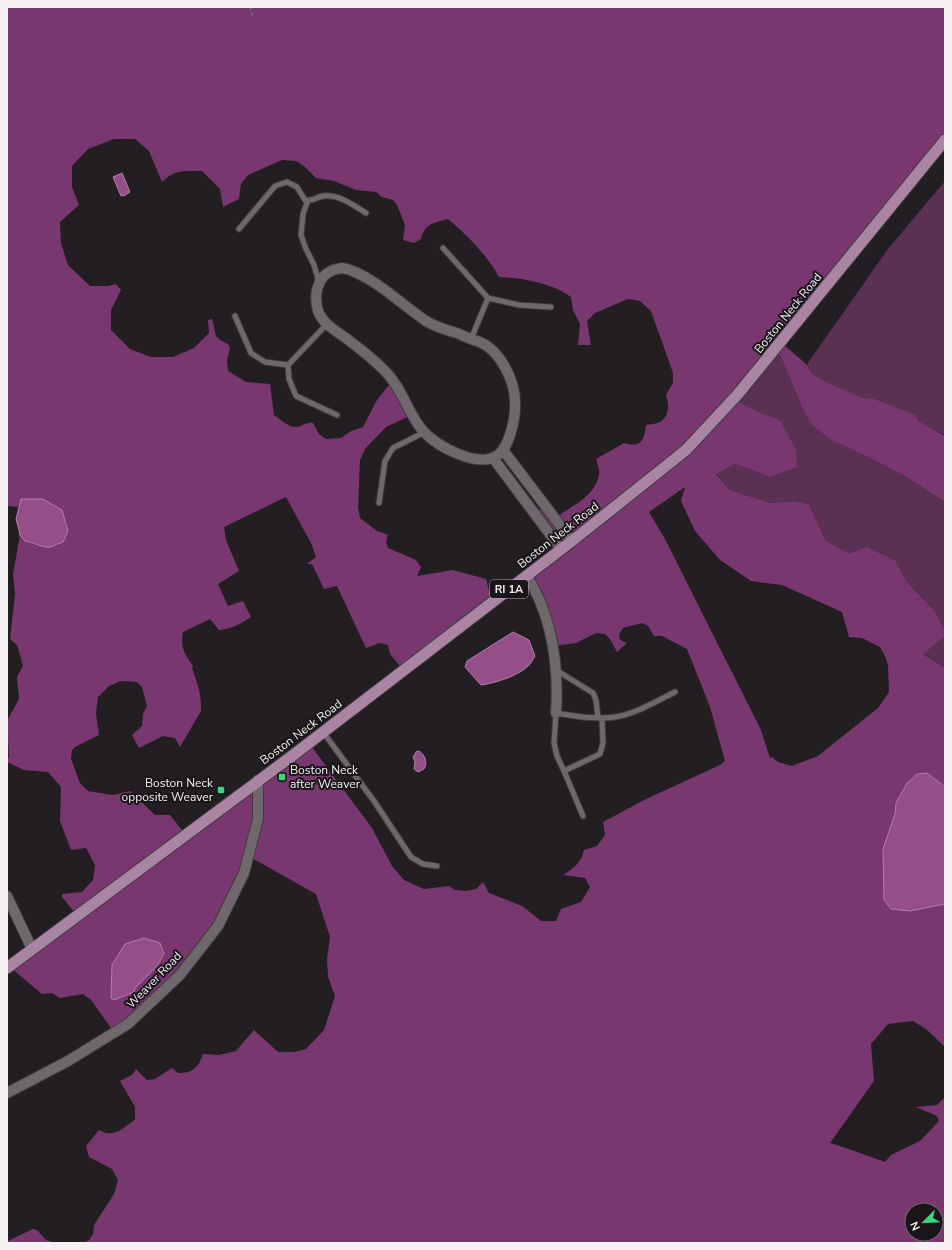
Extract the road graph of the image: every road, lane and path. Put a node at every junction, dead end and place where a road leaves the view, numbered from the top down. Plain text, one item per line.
1 (250, 7) edge
2 (253, 17) dead end
3 (945, 140) edge
4 (308, 200) junction
5 (366, 213) dead end
6 (239, 229) dead end
7 (443, 248) dead end
8 (319, 283) junction
9 (488, 298) junction
10 (551, 307) dead end
11 (235, 316) dead end
12 (327, 324) junction
13 (471, 339) junction
14 (288, 365) junction
15 (337, 415) dead end
16 (424, 432) junction
17 (503, 450) junction
18 (493, 458) junction
19 (380, 503) dead end
20 (545, 505) junction
21 (535, 513) junction
22 (572, 541) junction
23 (561, 549) junction
24 (527, 576) junction
25 (556, 670) junction
26 (675, 692) dead end
27 (556, 713) junction
28 (600, 718) junction
29 (323, 732) junction
30 (564, 771) junction
31 (258, 780) junction
32 (583, 816) dead end
33 (437, 866) dead end
34 (7, 896) edge
35 (32, 949) junction
36 (7, 968) edge
37 (7, 1093) edge

1 - 2 path
3 - 22 main road, Boston Neck Road / RI 1A
4 - 5 lane
4 - 6 lane
4 - 8 lane
7 - 9 lane
8 - 12 street
8 - 13 street
9 - 10 lane
9 - 13 lane
11 - 14 lane
12 - 14 lane
12 - 16 street
13 - 17 street
14 - 15 lane
16 - 18 street
16 - 19 lane
17 - 18 street
17 - 20 street
18 - 21 street
20 - 21 street
20 - 22 street
21 - 23 street
22 - 23 main road, Boston Neck Road / RI 1A
23 - 24 main road, Boston Neck Road / RI 1A
24 - 25 street
24 - 29 main road, Boston Neck Road / RI 1A
25 - 27 street
25 - 28 lane
26 - 28 lane
27 - 28 lane
27 - 30 lane
28 - 30 lane
29 - 31 main road, Boston Neck Road / RI 1A
29 - 33 lane
30 - 32 lane
31 - 35 main road, Boston Neck Road / RI 1A
31 - 37 street, Weaver Road
34 - 35 street
35 - 36 main road, Boston Neck Road / RI 1A

